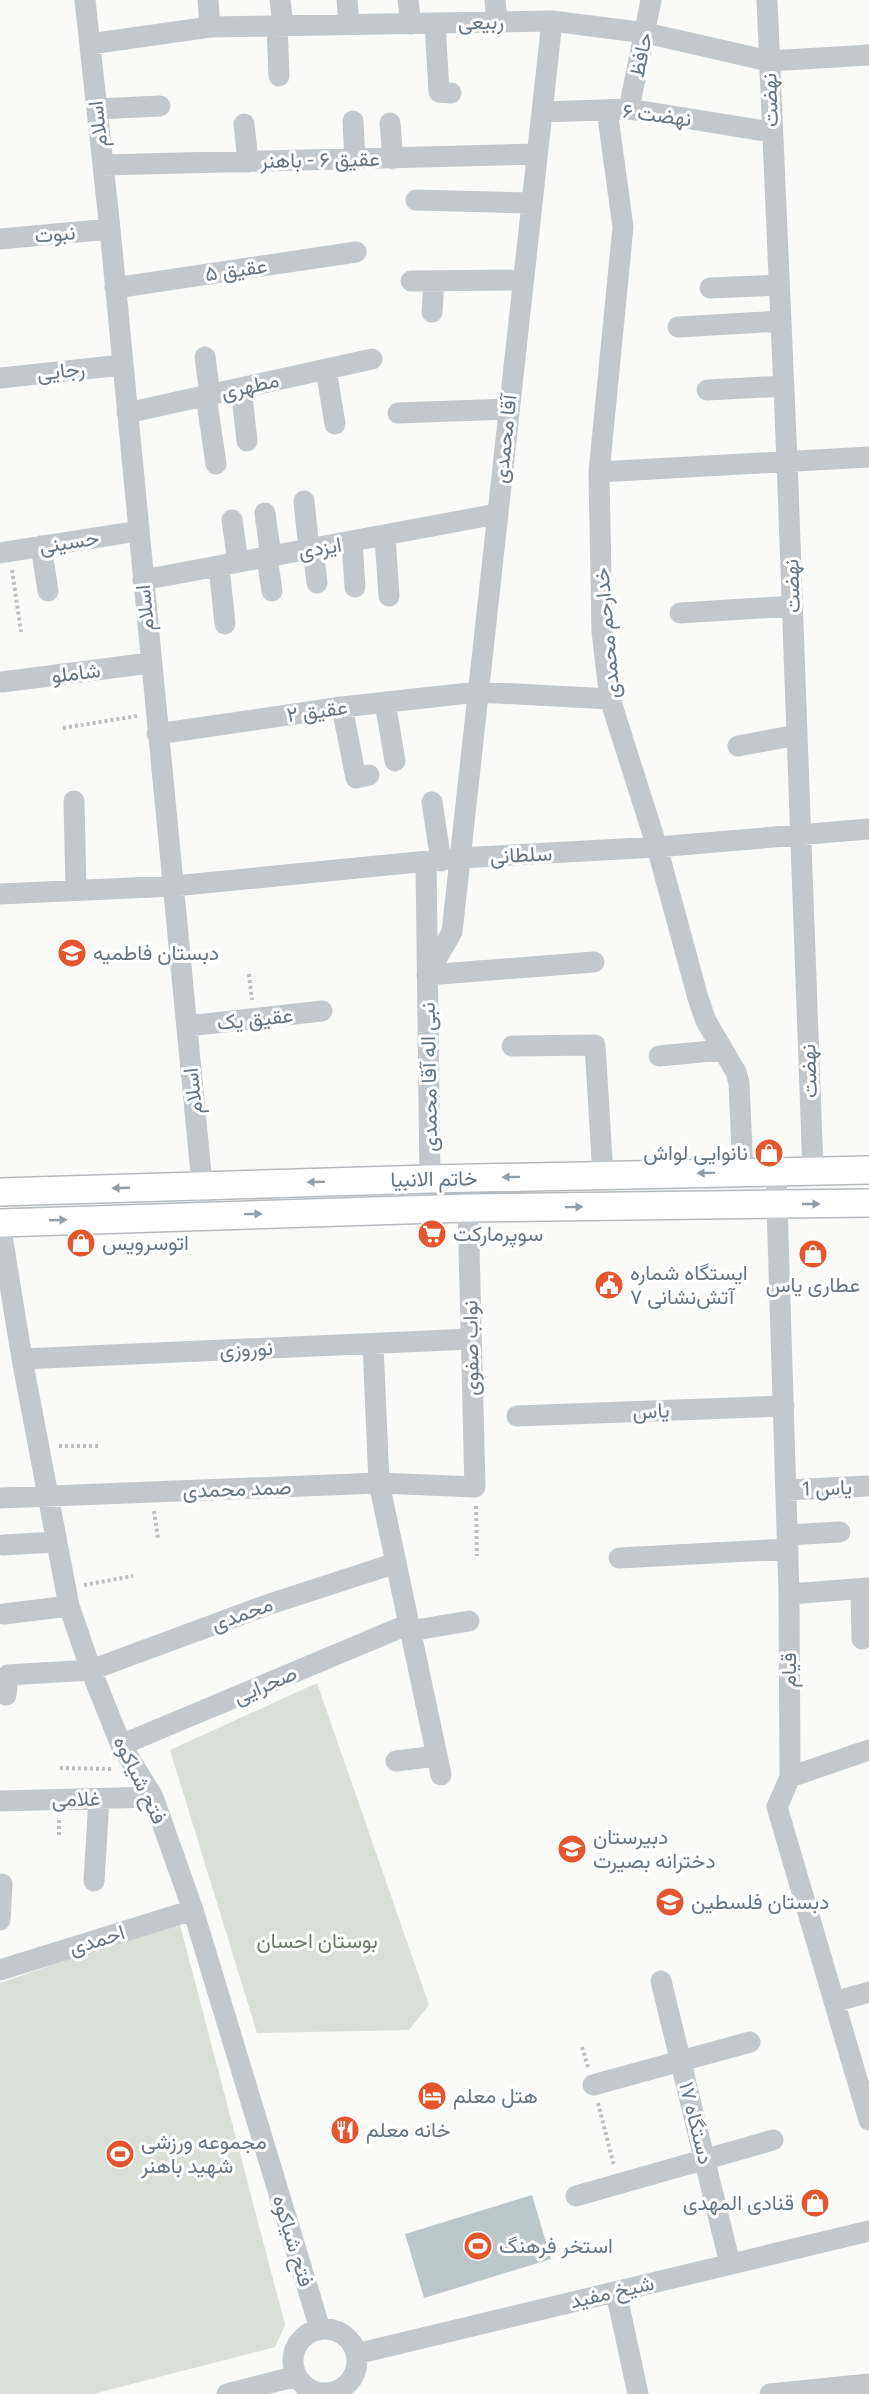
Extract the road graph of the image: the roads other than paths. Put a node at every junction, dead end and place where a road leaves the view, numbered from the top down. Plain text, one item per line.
1 (85, 0) edge
2 (208, 0) edge
3 (280, 0) edge
4 (347, 0) edge
5 (408, 0) edge
6 (495, 0) edge
7 (651, 0) edge
8 (766, 0) edge
9 (552, 21) junction
10 (497, 22) junction
11 (435, 23) junction
12 (411, 24) junction
13 (348, 25) junction
14 (280, 26) junction
15 (210, 27) junction
16 (646, 33) junction
17 (90, 44) junction
18 (869, 55) edge
19 (769, 62) junction
20 (279, 76) dead end
21 (451, 93) dead end
22 (160, 106) dead end
23 (629, 109) junction
24 (97, 110) junction
25 (607, 110) junction
26 (542, 112) junction
27 (353, 121) dead end
28 (390, 123) dead end
29 (244, 124) dead end
30 (771, 132) junction
31 (537, 154) junction
32 (393, 159) junction
33 (355, 160) junction
34 (248, 162) junction
35 (103, 165) junction
36 (416, 200) dead end
37 (532, 203) junction
38 (110, 229) junction
39 (0, 239) edge
40 (356, 252) dead end
41 (523, 280) junction
42 (411, 281) dead end
43 (434, 281) junction
44 (779, 285) junction
45 (115, 288) junction
46 (710, 288) dead end
47 (432, 312) dead end
48 (780, 321) junction
49 (678, 327) dead end
50 (205, 357) dead end
51 (372, 359) dead end
52 (122, 365) junction
53 (326, 369) junction
54 (0, 378) edge
55 (784, 386) junction
56 (241, 388) junction
57 (707, 390) dead end
58 (208, 395) junction
59 (509, 409) junction
60 (127, 413) junction
61 (398, 413) dead end
62 (335, 424) dead end
63 (247, 441) dead end
64 (869, 457) edge
65 (787, 460) junction
66 (216, 464) dead end
67 (599, 472) junction
68 (304, 501) dead end
69 (265, 513) dead end
70 (497, 514) junction
71 (232, 520) dead end
72 (138, 531) junction
73 (385, 536) junction
74 (352, 542) junction
75 (41, 546) junction
76 (311, 549) junction
77 (4, 552) edge
78 (269, 557) junction
79 (229, 564) junction
80 (143, 580) junction
81 (316, 583) dead end
82 (355, 587) dead end
83 (48, 591) dead end
84 (272, 591) dead end
85 (389, 596) dead end
86 (792, 606) junction
87 (680, 613) dead end
88 (225, 624) dead end
89 (150, 663) junction
90 (2, 682) dead end
91 (478, 692) junction
92 (610, 699) junction
93 (385, 702) junction
94 (342, 707) junction
95 (157, 723) junction
96 (797, 735) junction
97 (738, 746) dead end
98 (395, 761) dead end
99 (369, 775) dead end
100 (74, 801) dead end
101 (432, 802) dead end
102 (869, 829) edge
103 (800, 834) junction
104 (657, 847) junction
105 (442, 860) junction
106 (174, 886) junction
107 (76, 890) junction
108 (0, 894) edge
109 (594, 962) dead end
110 (427, 975) junction
111 (322, 1011) dead end
112 (187, 1026) junction
113 (512, 1046) dead end
114 (722, 1050) junction
115 (659, 1056) dead end
116 (869, 1170) edge
117 (776, 1172) junction
118 (813, 1172) junction
119 (743, 1173) junction
120 (603, 1176) junction
121 (430, 1179) junction
122 (202, 1186) junction
123 (0, 1192) edge
124 (869, 1203) edge
125 (777, 1204) junction
126 (468, 1208) junction
127 (205, 1215) junction
128 (0, 1222) edge
129 (471, 1339) junction
130 (373, 1344) junction
131 (22, 1359) junction
132 (784, 1406) junction
133 (517, 1416) dead end
134 (379, 1483) junction
135 (868, 1486) edge
136 (475, 1487) joint
137 (786, 1490) junction
138 (46, 1496) junction
139 (0, 1498) edge
140 (840, 1532) dead end
141 (56, 1542) junction
142 (788, 1542) junction
143 (3, 1545) dead end
144 (619, 1558) dead end
145 (396, 1563) junction
146 (865, 1588) edge
147 (789, 1594) junction
148 (67, 1597) junction
149 (4, 1614) dead end
150 (469, 1621) dead end
151 (410, 1627) junction
152 (862, 1639) dead end
153 (91, 1670) junction
154 (6, 1695) dead end
155 (121, 1745) junction
156 (869, 1750) edge
157 (396, 1761) dead end
158 (790, 1777) junction
159 (153, 1797) junction
160 (99, 1799) junction
161 (0, 1801) edge
162 (94, 1881) dead end
163 (2, 1884) dead end
164 (193, 1910) junction
165 (0, 1920) edge
166 (0, 1970) edge
167 (661, 1981) dead end
168 (869, 1992) edge
169 (834, 2002) junction
170 (750, 2042) dead end
171 (681, 2061) junction
172 (593, 2085) road end
173 (869, 2120) edge
174 (773, 2140) dead end
175 (705, 2160) junction
176 (576, 2196) dead end
177 (869, 2231) edge
178 (730, 2264) junction
179 (616, 2292) junction
180 (320, 2329) junction
181 (356, 2354) junction
182 (297, 2376) junction
183 (869, 2384) edge
184 (337, 2392) edge
185 (227, 2394) edge
186 (638, 2394) edge
187 (770, 2394) edge

1 - 17 street, اسلام
2 - 15 street
3 - 14 street
4 - 13 street
5 - 12 street
6 - 10 street
7 - 16 street, حافظ
8 - 19 street, نهضت
9 - 10 street, ربیعی
9 - 16 street, ربیعی
9 - 26 street, آقا محمدی
10 - 11 street, ربیعی
11 - 12 street, ربیعی
11 - 21 street
12 - 13 street, ربیعی
13 - 14 street, ربیعی
14 - 15 street, ربیعی
14 - 20 street
15 - 17 street, ربیعی
16 - 19 street, ربیعی
16 - 23 street, حافظ
17 - 24 street, اسلام
18 - 19 street, ربیعی
19 - 30 street, نهضت
22 - 24 street
23 - 25 street, نهضت ۶
23 - 30 street, نهضت ۶
24 - 35 street, اسلام
25 - 26 street, نهضت ۶
25 - 67 street, خدارحم محمدی
26 - 31 street, آقا محمدی
27 - 33 street
28 - 32 street
29 - 34 street
30 - 44 street, نهضت
31 - 32 street, عقیق ۶ - باهنر
31 - 37 street, آقا محمدی
32 - 33 street, عقیق ۶ - باهنر
33 - 34 street, عقیق ۶ - باهنر
34 - 35 street, عقیق ۶ - باهنر
35 - 38 street, اسلام
36 - 37 street
37 - 41 street, آقا محمدی
38 - 39 street, نبوت
38 - 45 street, اسلام
40 - 45 street, عقیق ۵
41 - 43 street
41 - 59 street, آقا محمدی
42 - 43 street
43 - 47 street
44 - 46 street
44 - 48 street, نهضت
45 - 52 street, اسلام
48 - 49 street
48 - 55 street, نهضت
50 - 58 street
51 - 53 street, مطهری
52 - 54 street, رجایی
52 - 60 street, اسلام
53 - 56 street, مطهری
53 - 62 street
55 - 57 street
55 - 65 street, نهضت
56 - 58 street, مطهری
56 - 63 street
58 - 60 street, مطهری
58 - 66 street
59 - 61 street
59 - 70 street, آقا محمدی
60 - 72 street, اسلام
64 - 65 street
65 - 67 street
65 - 86 street, نهضت
67 - 92 street, خدارحم محمدی
68 - 76 street
69 - 78 street
70 - 73 street, ایزدی
70 - 91 street, آقا محمدی
71 - 79 street
72 - 75 street, حسینی
72 - 80 street, اسلام
73 - 74 street, ایزدی
73 - 85 street
74 - 76 street, ایزدی
74 - 82 street
75 - 77 street, حسینی
75 - 83 street
76 - 78 street, ایزدی
76 - 81 street
78 - 79 street, ایزدی
78 - 84 street
79 - 80 street, ایزدی
79 - 88 street
80 - 89 street, اسلام
86 - 87 street
86 - 96 street, نهضت
89 - 90 street, شاملو
89 - 95 street, اسلام
91 - 92 street, عقیق ۲
91 - 93 street, عقیق ۲
91 - 105 street, آقا محمدی
92 - 104 street, خدارحم محمدی
93 - 94 street, عقیق ۲
93 - 98 street
94 - 95 street, عقیق ۲
94 - 99 street
95 - 106 street, اسلام
96 - 97 street
96 - 103 street, نهضت
100 - 107 street
101 - 105 street
102 - 103 street, سلطانی
103 - 104 street, سلطانی
103 - 118 street, نهضت
104 - 105 street, سلطانی
104 - 114 street, خدارحم محمدی
105 - 106 street, سلطانی
105 - 110 street, نبی اله آقا محمدی
105 - 110 street, نبی اله آقا محمدی
106 - 107 street, سلطانی
106 - 112 street, اسلام
107 - 108 street, سلطانی
109 - 110 street
110 - 121 street, نبی اله آقا محمدی
111 - 112 street, عقیق یک
112 - 122 street, اسلام
113 - 120 street
114 - 115 street
114 - 119 street, خدارحم محمدی
116 - 118 main road, خاتم الانبیا
117 - 118 main road, خاتم الانبیا
117 - 119 main road, خاتم الانبیا
117 - 125 street, قیام
119 -> 120 main road, خاتم الانبیا
120 -> 121 main road, خاتم الانبیا
121 -> 122 main road, خاتم الانبیا
122 -> 123 main road, خاتم الانبیا
122 - 127 street, اسلام
125 -> 124 main road, خاتم الانبیا
126 -> 125 main road, خاتم الانبیا
125 - 132 street, قیام
127 -> 126 main road, خاتم الانبیا
126 - 129 street, نواب صفوی
128 -> 127 main road, خاتم الانبیا
128 - 131 street, فتح شیاکوه
129 - 130 street, نوروزی
129 - 136 street, نواب صفوی
130 - 131 street, نوروزی
130 - 134 street
131 - 138 street, فتح شیاکوه
132 - 133 street, یاس
132 - 137 street, قیام
134 - 136 street, صمد محمدی
134 - 138 street, صمد محمدی
134 - 145 street
135 - 137 street, یاس 1
137 - 142 street, قیام
138 - 139 street, صمد محمدی
138 - 141 street, فتح شیاکوه
140 - 142 street
141 - 143 street
141 - 148 street, فتح شیاکوه
142 - 144 street
142 - 147 street, قیام
145 - 151 street
145 - 153 street, محمدی
146 - 147 street
146 - 152 street
147 - 158 street, قیام
148 - 149 street
148 - 153 street, فتح شیاکوه
150 - 151 street, صحرایی
151 - 155 street, صحرایی
151 - 157 street
153 - 154 street, محمدی
153 - 155 street, فتح شیاکوه
155 - 159 street, فتح شیاکوه
156 - 158 street
158 - 169 street, قیام
159 - 160 street, غلامی
159 - 164 street, فتح شیاکوه
160 - 161 street, غلامی
160 - 162 street
163 - 165 street
164 - 166 street, احمدی
164 - 180 street, فتح شیاکوه
167 - 171 street, ۱۷ دستگاه
168 - 169 street
169 - 173 street, قیام
170 - 171 street
171 - 172 street
171 - 175 street, ۱۷ دستگاه
174 - 175 street
175 - 176 street
175 - 178 street, ۱۷ دستگاه
177 - 178 street, شیخ مفید
178 - 179 street, شیخ مفید
179 - 181 street, شیخ مفید
179 - 186 street
180 - 181 street
180 - 182 street
181 - 184 street
182 - 184 street
182 - 185 street
183 - 187 street

